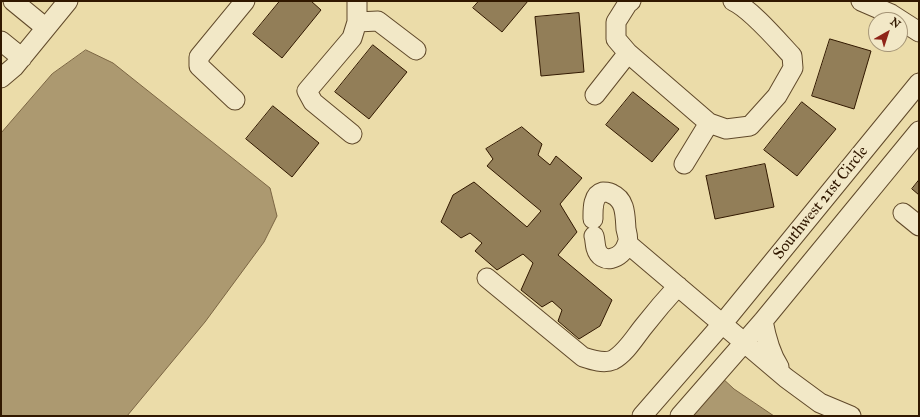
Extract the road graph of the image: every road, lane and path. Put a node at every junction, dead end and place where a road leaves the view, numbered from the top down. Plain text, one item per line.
1 (13, 1) edge
2 (245, 1) edge
3 (357, 1) edge
4 (631, 1) edge
5 (864, 1) edge
6 (741, 3) edge
7 (64, 4) edge
8 (357, 22) junction
9 (46, 28) junction
10 (919, 32) edge
11 (1, 41) edge
12 (416, 50) dead end
13 (628, 53) junction
14 (22, 58) junction
15 (1, 78) edge
16 (919, 83) edge
17 (595, 95) dead end
18 (235, 100) dead end
19 (709, 123) junction
20 (919, 131) edge
21 (352, 134) dead end
22 (684, 164) dead end
23 (903, 213) dead end
24 (919, 226) edge
25 (628, 244) junction
26 (487, 278) dead end
27 (678, 286) junction
28 (763, 321) junction
29 (723, 323) junction
30 (746, 342) junction
31 (786, 378) junction
32 (642, 416) edge
33 (680, 416) edge
34 (851, 416) edge

1 - 9 street
2 - 18 street
3 - 8 street
4 - 13 street
5 - 10 street
6 - 19 street
7 - 9 street
8 - 12 street
8 - 21 street
9 - 14 street
11 - 14 street
13 - 17 street
13 - 19 street
14 - 15 street
16 - 29 street, Southwest 21st Circle
19 - 22 street
20 - 28 street, Southwest 21st Circle
23 - 24 street
25 - 25 street
25 - 27 street
26 - 27 street
27 - 29 street
28 - 30 street, Southwest 21st Circle
28 - 31 street
29 - 30 street
29 - 32 street, Southwest 21st Circle
30 - 31 street
30 - 33 street, Southwest 21st Circle
31 - 34 street

